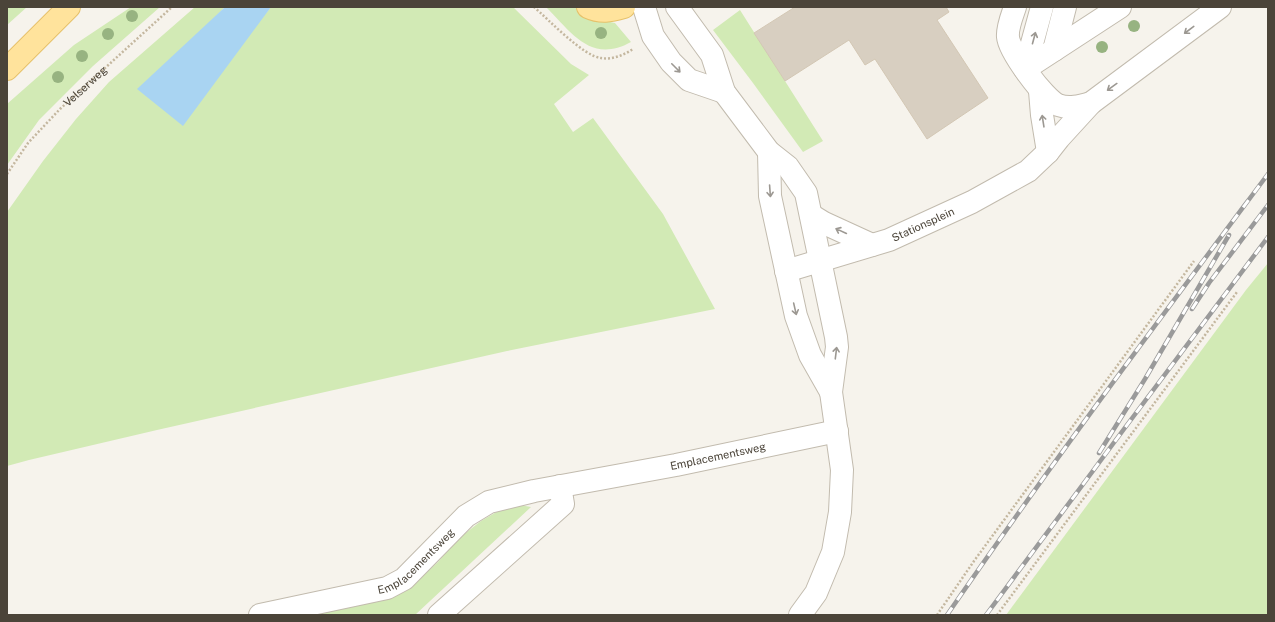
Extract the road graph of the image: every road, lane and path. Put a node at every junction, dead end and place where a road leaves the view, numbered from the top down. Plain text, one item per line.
1 (69, 7) edge
2 (172, 7) edge
3 (588, 7) edge
4 (624, 7) edge
5 (644, 7) edge
6 (677, 7) edge
7 (1015, 7) edge
8 (1042, 7) edge
9 (1065, 7) edge
10 (1089, 7) edge
11 (1220, 7) edge
12 (1114, 9) edge
13 (1082, 32) junction
14 (1054, 50) junction
15 (7, 69) edge
16 (1025, 70) junction
17 (1040, 91) junction
18 (724, 92) junction
19 (1091, 103) junction
20 (769, 152) junction
21 (1048, 152) junction
22 (7, 174) edge
23 (811, 216) junction
24 (872, 245) junction
25 (1194, 260) dead end
26 (820, 261) junction
27 (786, 271) junction
28 (1237, 292) dead end
29 (831, 392) junction
30 (837, 431) junction
31 (560, 486) junction
32 (260, 615) edge
33 (439, 615) edge
34 (800, 615) edge
35 (937, 615) edge
36 (997, 615) edge

1 - 15 main road
2 - 22 path, Velserweg
3 - 4 main road
5 -> 18 street
6 - 18 street
7 - 16 street, Stationsplein
16 -> 8 street
9 - 14 street
10 - 13 street
11 -> 19 street, Stationsplein
12 - 13 street
13 - 14 street
14 - 16 street
16 - 17 street, Stationsplein
17 - 19 street, Stationsplein
21 -> 17 street
18 - 20 street
19 - 21 street, Stationsplein
20 - 23 street
20 -> 27 street
21 - 24 street, Stationsplein
24 -> 23 street
23 - 26 street
24 - 26 street, Stationsplein
25 - 35 path
26 - 27 street, Stationsplein
29 -> 26 street
27 -> 29 street
28 - 36 path
29 - 30 street
30 - 31 street, Emplacementsweg
30 - 34 street
31 - 32 street, Emplacementsweg
31 - 33 street

